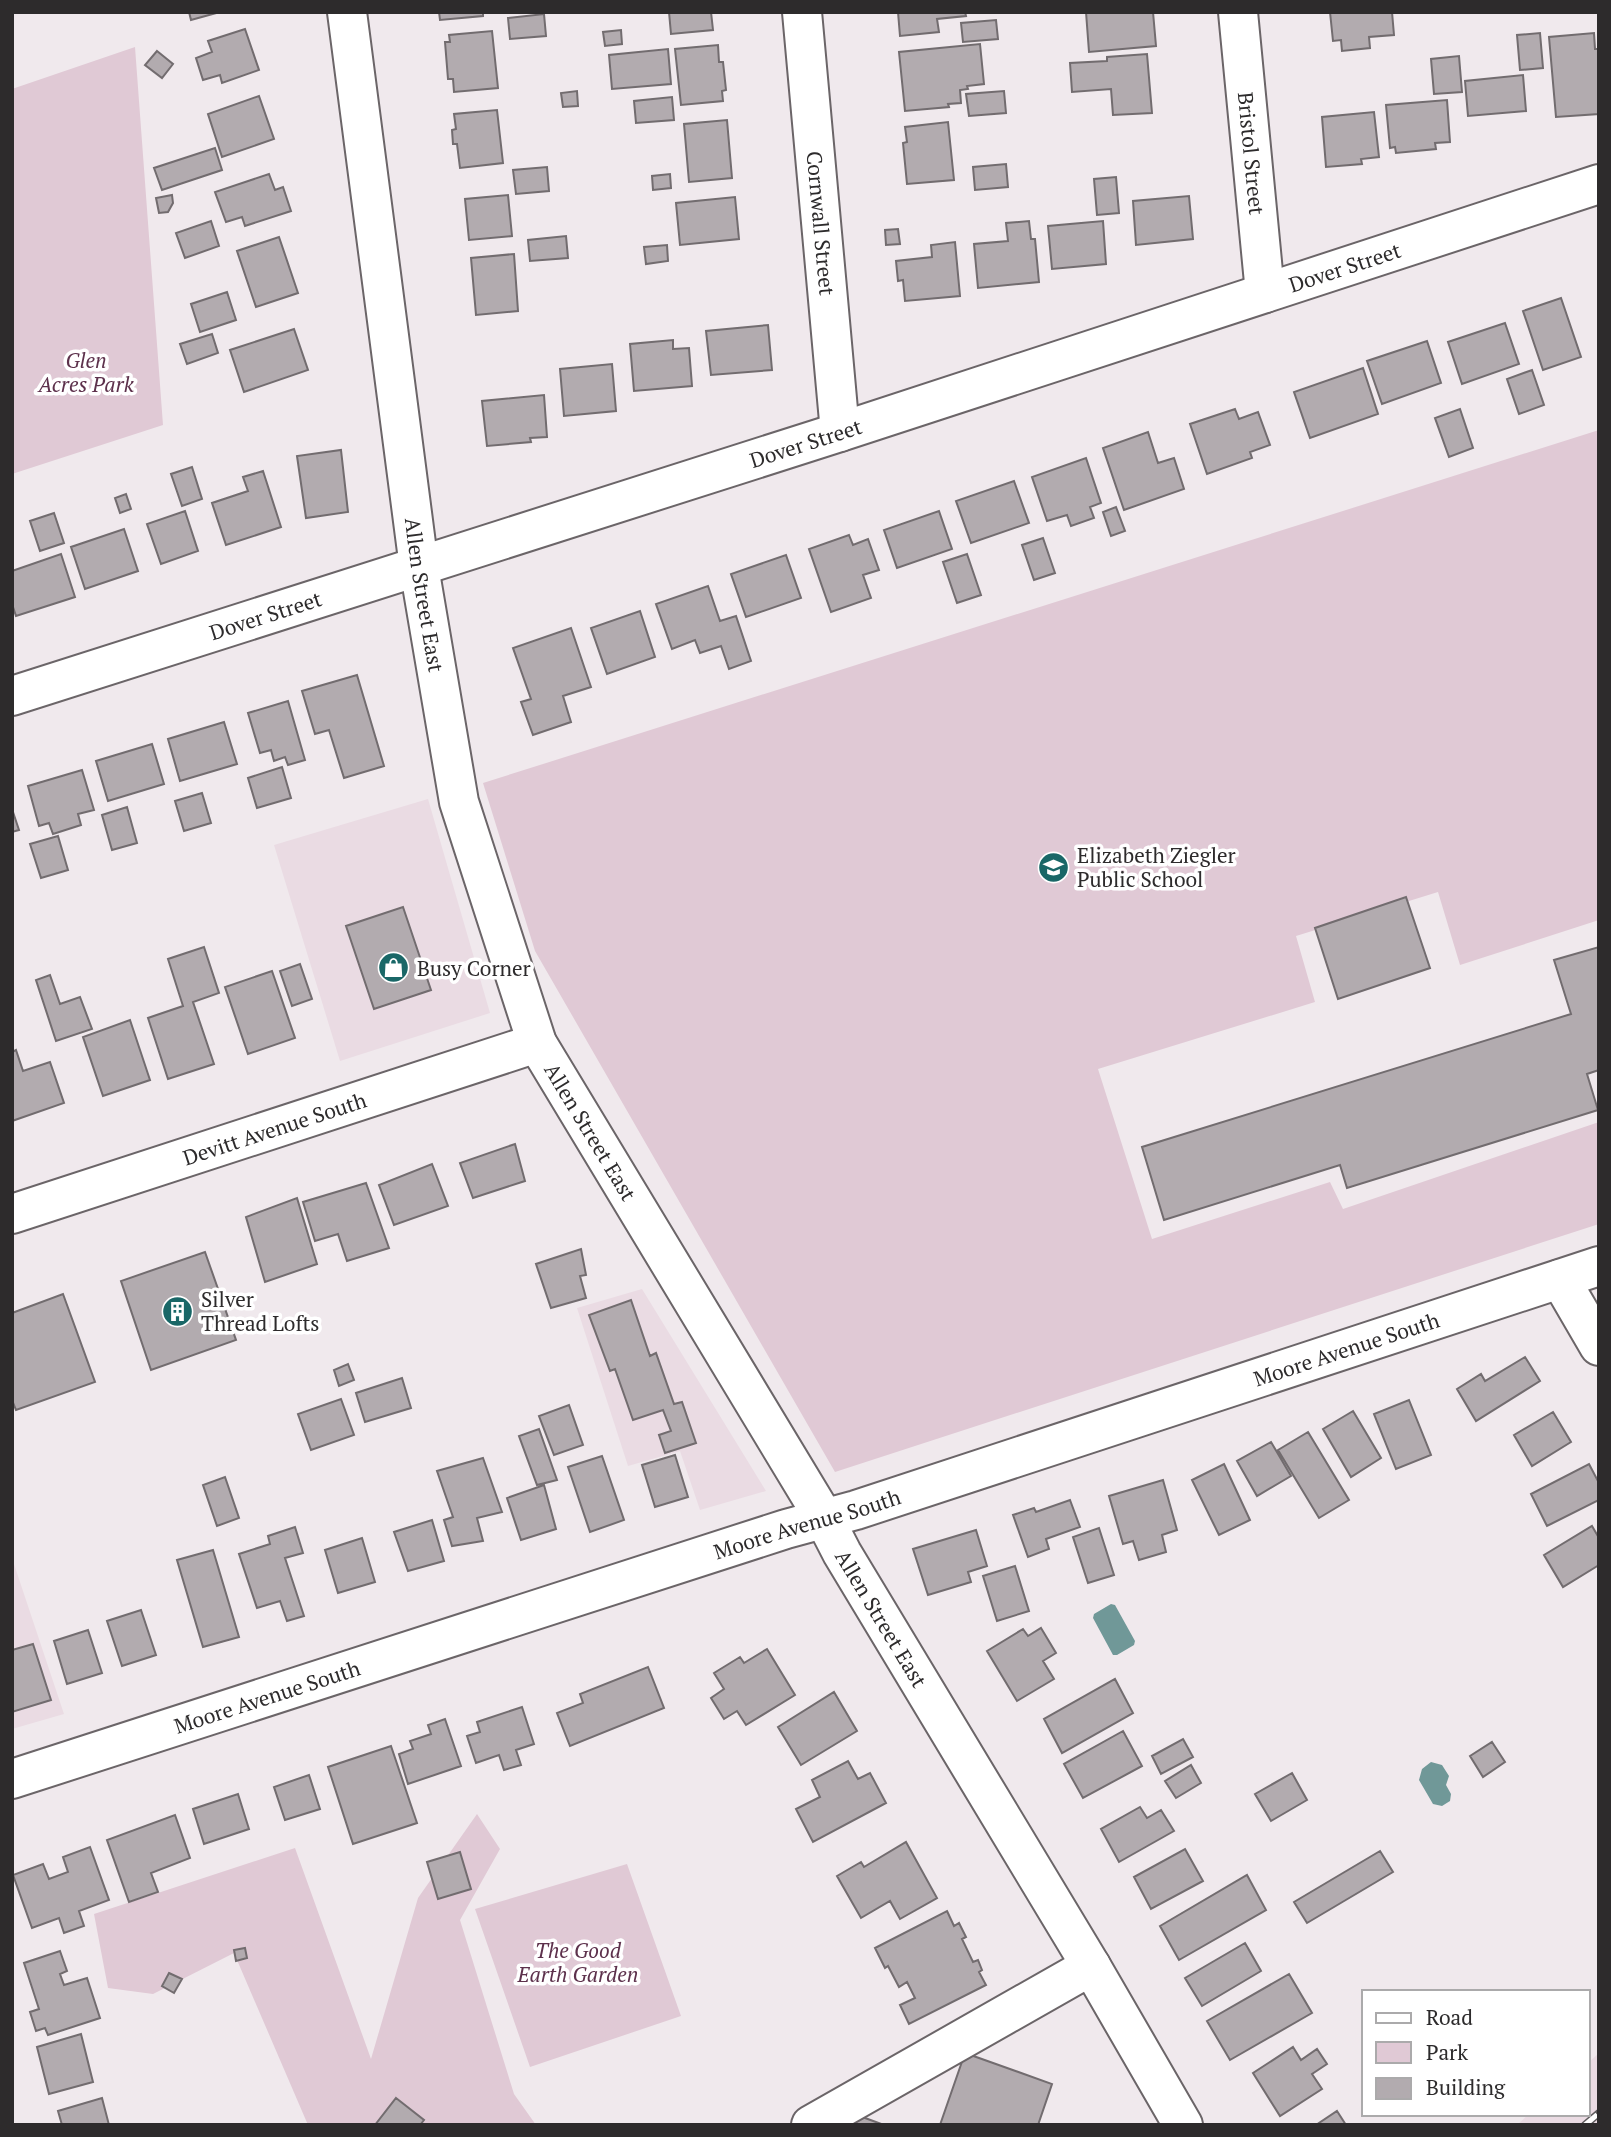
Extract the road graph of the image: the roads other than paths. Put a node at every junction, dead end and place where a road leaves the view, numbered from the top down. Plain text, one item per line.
1 (346, 12) edge
2 (802, 12) edge
3 (1238, 12) edge
4 (1599, 184) edge
5 (1265, 293) junction
6 (840, 432) junction
7 (419, 567) junction
8 (12, 696) edge
9 (537, 1043) junction
10 (12, 1214) edge
11 (1599, 1266) edge
12 (1560, 1279) junction
13 (1599, 1346) edge
14 (824, 1518) junction
15 (12, 1779) edge
16 (1091, 1966) junction
17 (811, 2125) edge
18 (1183, 2125) edge

1 - 7 street, Allen Street East
2 - 6 street, Cornwall Street
3 - 5 street, Bristol Street
4 - 5 street, Dover Street
5 - 6 street, Dover Street
6 - 7 street, Dover Street
7 - 8 street, Dover Street
7 - 9 street, Allen Street East
9 - 10 street, Devitt Avenue South
9 - 14 street, Allen Street East
11 - 12 street, Moore Avenue South
12 - 13 street
12 - 14 street, Moore Avenue South
14 - 15 street, Moore Avenue South
14 - 16 street, Allen Street East
16 - 17 street
16 - 18 street, Allen Street East

